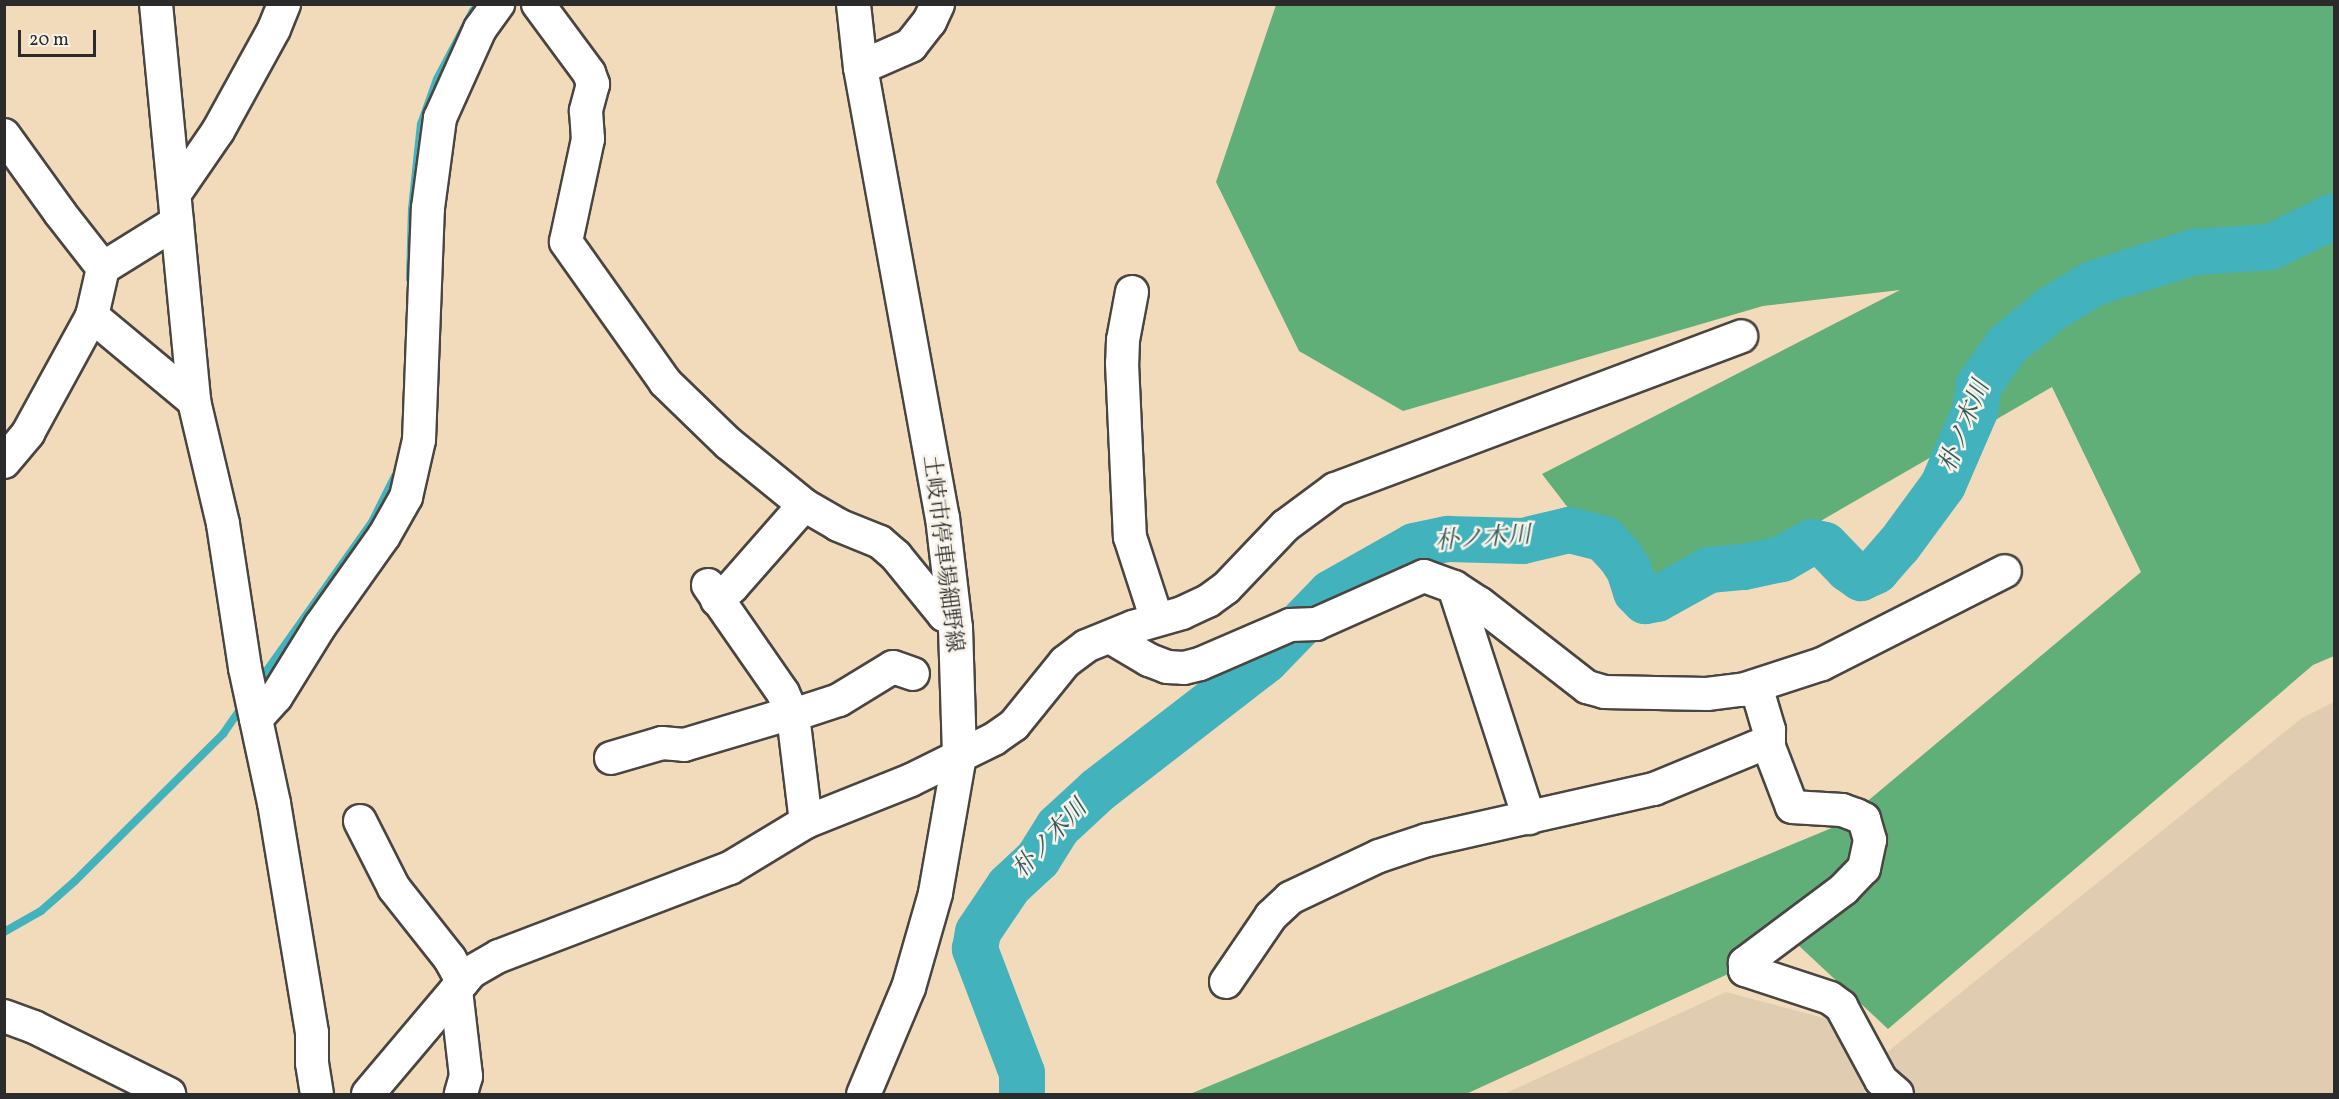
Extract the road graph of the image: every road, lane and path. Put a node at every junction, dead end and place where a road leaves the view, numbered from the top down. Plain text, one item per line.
1 (156, 4) edge
2 (284, 4) edge
3 (498, 4) edge
4 (538, 4) edge
5 (853, 4) edge
6 (937, 4) edge
7 (860, 68) junction
8 (4, 135) edge
9 (176, 207) junction
10 (103, 268) junction
11 (1132, 292) dead end
12 (92, 316) junction
13 (1741, 336) dead end
14 (194, 401) junction
15 (4, 462) edge
16 (804, 505) junction
17 (2005, 571) dead end
18 (1454, 587) junction
19 (954, 620) junction
20 (1157, 620) junction
21 (1110, 637) junction
22 (913, 674) dead end
23 (1756, 686) junction
24 (255, 716) junction
25 (793, 716) junction
26 (1769, 747) junction
27 (959, 755) junction
28 (611, 758) dead end
29 (1529, 818) junction
30 (360, 821) dead end
31 (806, 822) junction
32 (1226, 982) dead end
33 (459, 986) junction
34 (4, 1017) edge
35 (169, 1095) edge
36 (317, 1095) edge
37 (368, 1095) edge
38 (461, 1095) edge
39 (862, 1095) edge
40 (1897, 1095) edge

1 - 9 street
2 - 9 street
3 - 24 street
4 - 16 street
5 - 7 main road, 土岐市停車場細野線
6 - 7 main road
7 - 19 main road, 土岐市停車場細野線
8 - 10 street
9 - 10 street
9 - 14 street
10 - 12 street
11 - 20 street
12 - 14 street
12 - 15 street
13 - 20 street
14 - 24 street
16 - 19 street
16 - 25 street
17 - 23 street
18 - 21 street
18 - 23 street
18 - 29 street
19 - 27 main road, 土岐市停車場細野線
20 - 21 street
21 - 27 street
22 - 25 street
23 - 26 street
24 - 36 street
25 - 28 street
25 - 31 street
26 - 29 street
26 - 40 street
27 - 31 street
27 - 39 main road, 土岐市停車場細野線
29 - 32 street
30 - 33 street
31 - 33 street
33 - 37 street
33 - 38 street
34 - 35 street

